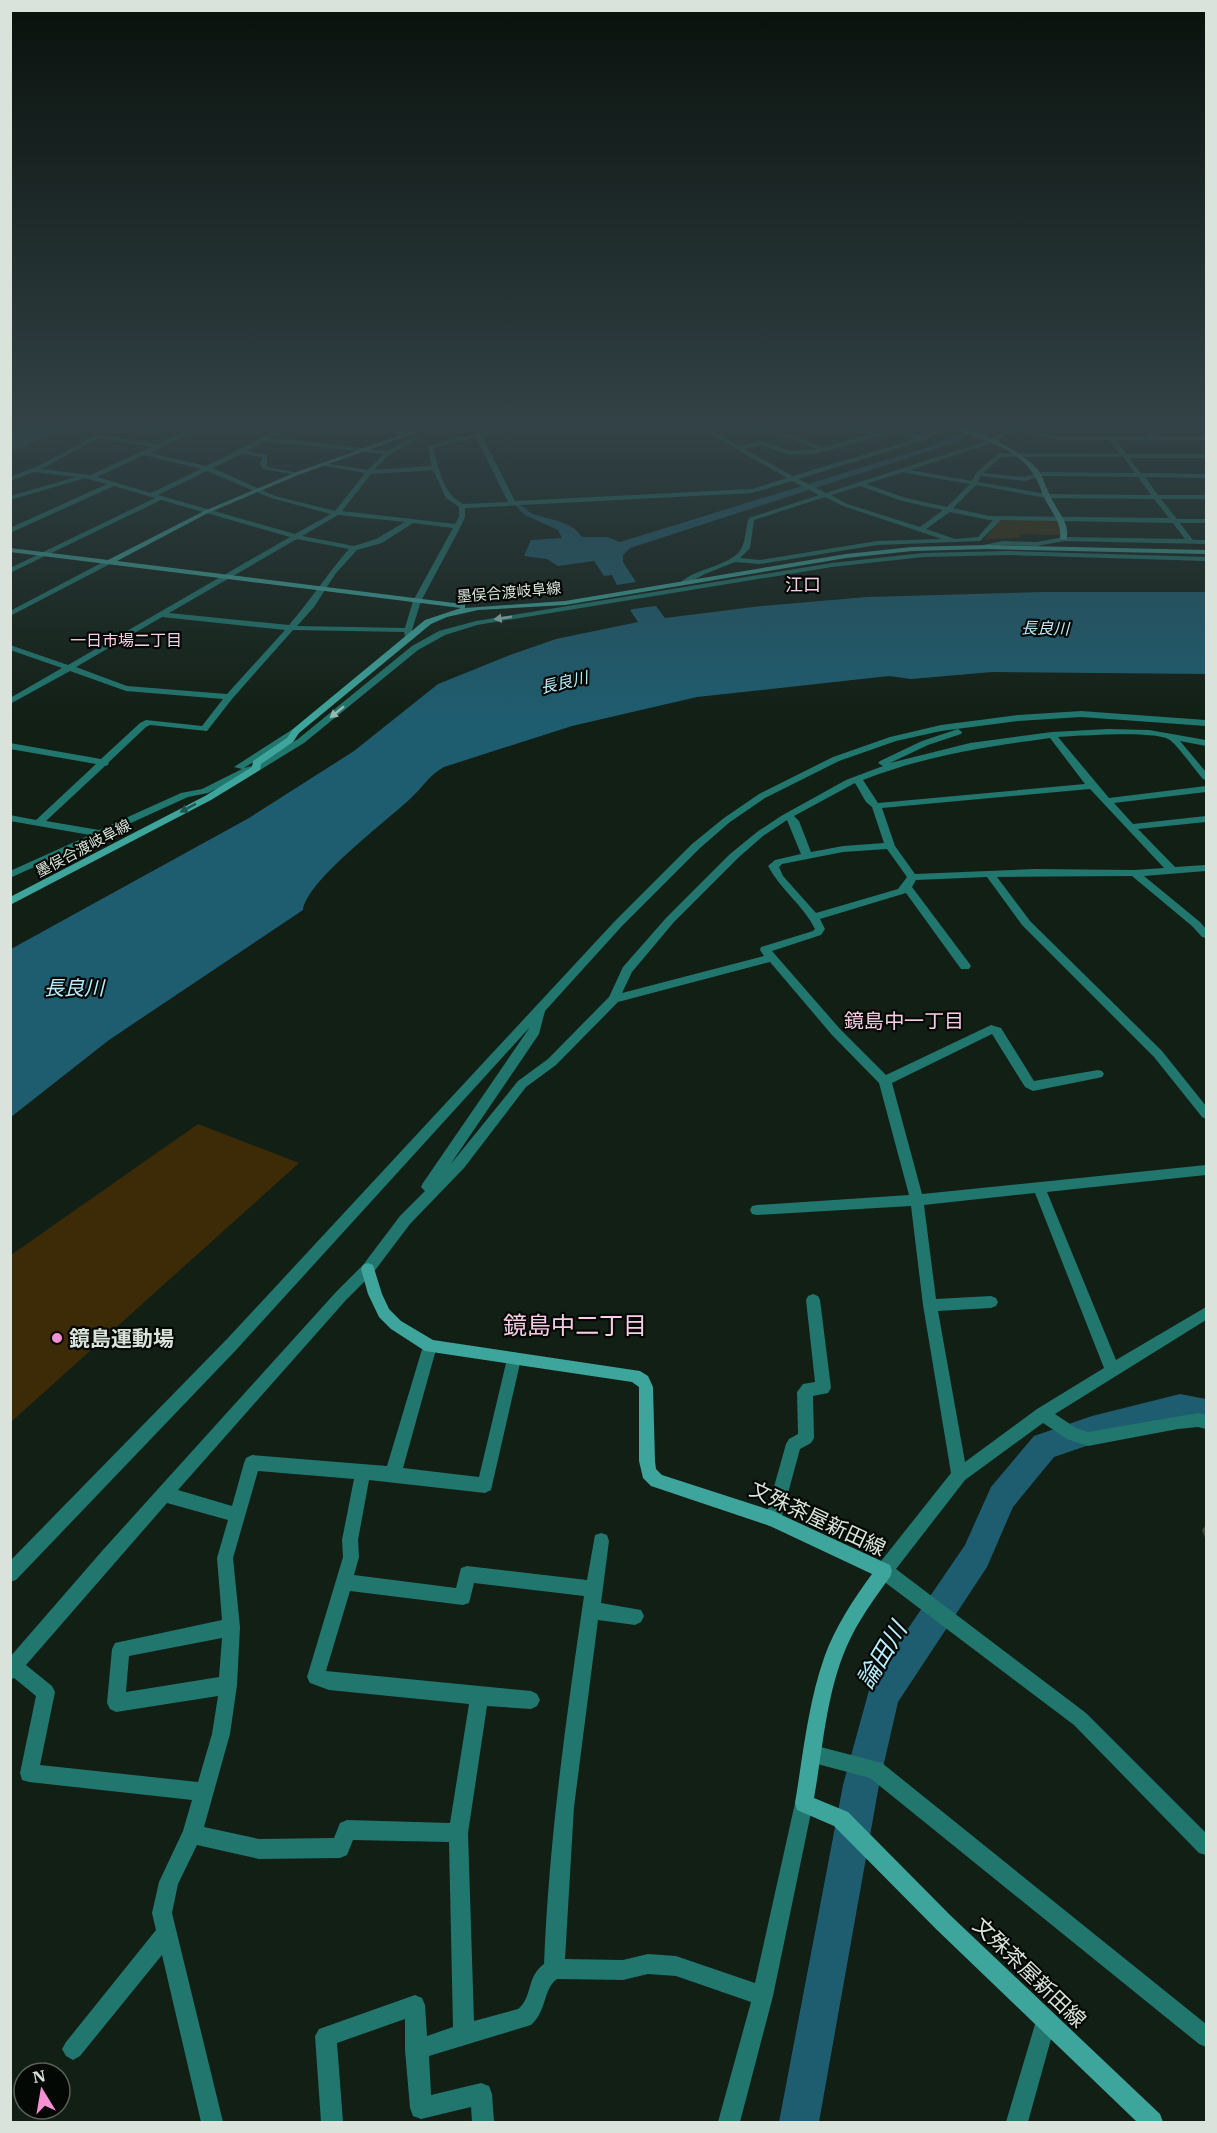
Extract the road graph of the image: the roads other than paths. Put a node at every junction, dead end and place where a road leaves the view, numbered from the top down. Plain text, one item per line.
1 (1174, 521) edge
2 (31, 522) edge
3 (107, 522) edge
4 (187, 522) edge
5 (241, 522) edge
6 (323, 522) edge
7 (406, 522) edge
8 (410, 522) junction
9 (460, 522) edge
10 (751, 522) edge
11 (896, 522) edge
12 (932, 522) edge
13 (996, 522) edge
14 (1061, 522) edge
15 (458, 526) junction
16 (922, 529) junction
17 (10, 531) edge
18 (297, 537) junction
19 (1064, 539) junction
20 (955, 541) junction
21 (1191, 542) junction
22 (1206, 542) edge
23 (986, 547) junction
24 (354, 548) junction
25 (10, 550) edge
26 (1206, 552) edge
27 (44, 554) junction
28 (923, 555) junction
29 (846, 556) junction
30 (1206, 559) edge
31 (734, 560) junction
32 (108, 562) junction
33 (10, 571) edge
34 (227, 578) junction
35 (684, 582) junction
36 (322, 589) junction
37 (417, 601) junction
38 (473, 607) junction
39 (10, 614) edge
40 (161, 615) junction
41 (291, 628) junction
42 (408, 634) junction
43 (10, 646) edge
44 (70, 668) junction
45 (229, 697) junction
46 (10, 702) edge
47 (1018, 718) junction
48 (1206, 723) edge
49 (296, 732) junction
50 (1052, 735) junction
51 (1172, 737) junction
52 (1206, 743) edge
53 (10, 746) edge
54 (105, 763) junction
55 (257, 768) junction
56 (861, 777) junction
57 (1206, 777) edge
58 (1092, 786) junction
59 (1206, 789) edge
60 (184, 795) junction
61 (1107, 801) junction
62 (876, 806) junction
63 (788, 816) junction
64 (10, 818) edge
65 (1206, 819) edge
66 (39, 822) junction
67 (1129, 827) junction
68 (98, 833) junction
69 (890, 846) junction
70 (807, 856) junction
71 (1206, 868) edge
72 (1173, 871) junction
73 (1135, 873) junction
74 (990, 874) junction
75 (10, 875) edge
76 (910, 882) junction
77 (10, 902) edge
78 (814, 917) junction
79 (1201, 923) edge
80 (1206, 935) edge
81 (772, 958) junction
82 (965, 966) dead end
83 (614, 999) junction
84 (539, 1011) junction
85 (1098, 1074) dead end
86 (885, 1081) junction
87 (1206, 1114) edge
88 (1206, 1170) edge
89 (1039, 1187) junction
90 (917, 1200) junction
91 (757, 1210) dead end
92 (405, 1220) junction
93 (368, 1269) junction
94 (813, 1300) dead end
95 (991, 1302) dead end
96 (930, 1305) junction
97 (1206, 1313) edge
98 (430, 1346) junction
99 (514, 1359) junction
100 (1112, 1370) junction
101 (1042, 1414) junction
102 (1206, 1422) edge
103 (363, 1473) junction
104 (393, 1474) junction
105 (959, 1475) junction
106 (164, 1494) junction
107 (237, 1515) junction
108 (773, 1519) junction
109 (601, 1541) dead end
110 (884, 1570) junction
111 (10, 1575) edge
112 (344, 1582) junction
113 (594, 1589) junction
114 (591, 1610) junction
115 (635, 1616) dead end
116 (231, 1627) junction
117 (12, 1669) edge
118 (228, 1685) junction
119 (479, 1696) junction
120 (531, 1700) dead end
121 (813, 1754) junction
122 (202, 1792) junction
123 (804, 1803) junction
124 (458, 1833) junction
125 (192, 1834) junction
126 (1206, 1846) edge
127 (167, 1933) junction
128 (554, 1969) junction
129 (763, 1996) junction
130 (1046, 2020) junction
131 (464, 2034) junction
132 (1206, 2037) edge
133 (73, 2049) dead end
134 (416, 2050) junction
135 (212, 2122) edge
136 (332, 2122) edge
137 (483, 2122) edge
138 (729, 2122) edge
139 (1017, 2122) edge
140 (1152, 2122) edge

1 - 21 street
2 - 17 street
3 - 27 street
4 - 32 main road
5 - 18 street
6 - 18 street
7 - 8 street
8 - 15 street
8 - 24 street
9 - 15 street
10 - 31 street
11 - 16 street
12 - 16 street
13 - 20 street
14 - 19 main road
15 - 37 street
16 - 20 street
18 - 24 street
18 - 34 street
19 - 21 street
19 - 23 street
20 - 31 street
21 - 22 street
23 - 26 main road, 墨俣合渡岐阜線
23 - 29 main road, 墨俣合渡岐阜線
24 - 36 street
25 - 27 main road
27 - 32 main road
27 - 33 street
28 - 29 street
28 - 30 street
28 -> 55 street
29 - 35 main road, 墨俣合渡岐阜線
31 - 35 street
32 - 34 main road
32 - 39 street
34 - 36 main road
34 - 40 street
35 - 38 main road, 墨俣合渡岐阜線
36 - 37 main road
36 - 41 street
37 - 38 main road
37 - 42 street
38 - 42 main road, 墨俣合渡岐阜線
40 - 41 street
40 - 44 street
41 - 42 street
41 - 45 street
42 - 49 main road, 墨俣合渡岐阜線
43 - 44 street
44 - 45 street
44 - 46 street
45 - 54 street
47 - 48 street
47 - 56 street
47 - 84 street
49 - 55 main road, 墨俣合渡岐阜線
49 - 60 street
50 - 51 street
50 - 56 street
50 - 58 street
51 - 52 street
51 - 57 street
53 - 54 street
54 - 66 street
55 - 60 street
55 -> 77 main road, 墨俣合渡岐阜線
56 - 62 street
56 - 63 street
58 - 61 street
58 - 62 street
59 - 61 street
60 - 68 street
61 - 67 street
62 - 69 street
63 - 70 street
63 - 83 street
64 - 66 street
65 - 67 street
66 - 68 street
67 - 72 street
68 - 75 street
69 - 70 street
69 - 76 street
70 - 78 street
71 - 72 street
72 - 73 street
73 - 74 street
73 - 79 street
74 - 76 street
74 - 87 street
76 - 78 street
76 - 82 street
78 - 81 street
79 - 80 street
81 - 83 street
81 - 86 street
83 - 92 street
84 - 92 street
84 - 111 street
85 - 86 street
86 - 90 street
88 - 89 street
89 - 90 street
89 - 100 street
90 - 91 street
90 - 96 street
92 - 93 street
93 - 98 main road, 文殊茶屋新田線
93 - 106 street
94 - 108 street
95 - 96 street
96 - 105 street
97 - 100 street
98 - 99 main road, 文殊茶屋新田線
98 - 104 street
99 - 104 street
99 - 108 main road, 文殊茶屋新田線
100 - 101 street
101 - 102 street
101 - 105 street
103 - 104 street
103 - 107 street
103 - 112 street
105 - 110 street
106 - 107 street
106 - 117 street
107 - 116 street
108 - 110 main road, 文殊茶屋新田線
109 - 113 street
110 - 121 main road, 文殊茶屋新田線
110 - 126 street
112 - 113 street
112 - 119 street
113 - 114 street
114 - 115 street
114 - 128 street
116 - 118 street
116 - 118 street
117 - 122 street
118 - 122 street
119 - 120 street
119 - 124 street
121 - 123 main road, 文殊茶屋新田線
121 - 132 street
122 - 125 street
123 - 129 street
123 - 130 main road, 文殊茶屋新田線
124 - 125 street
124 - 131 street
125 - 127 street
127 - 133 street
127 - 135 street
128 - 129 street
128 - 131 street
129 - 138 street
130 - 139 street
130 - 140 main road, 文殊茶屋新田線
131 - 134 street
134 - 136 street
134 - 137 street

